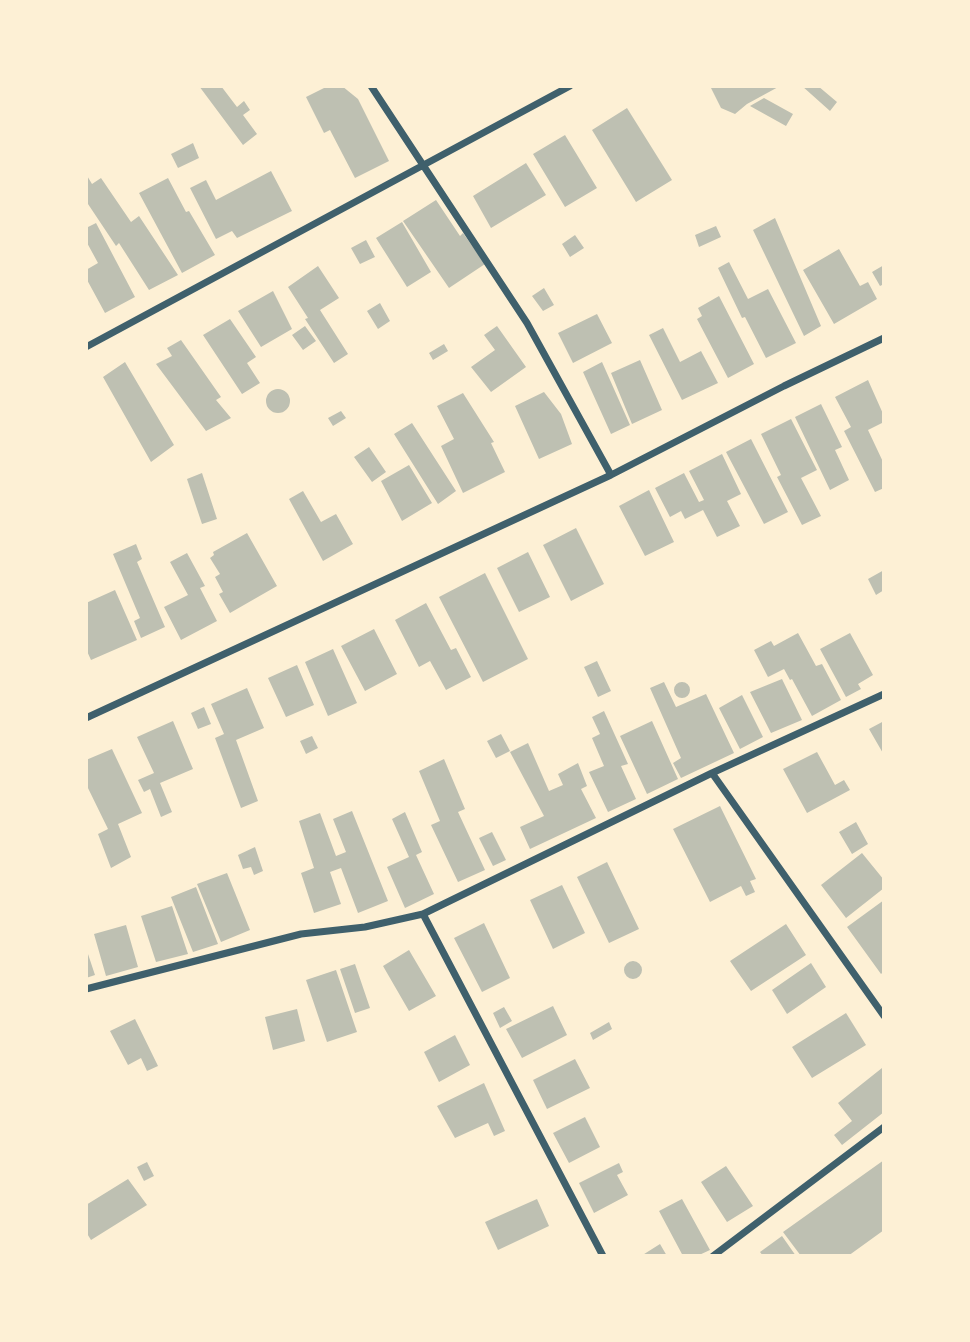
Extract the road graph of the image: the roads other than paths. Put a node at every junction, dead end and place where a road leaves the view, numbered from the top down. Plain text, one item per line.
1 (371, 86) edge
2 (570, 86) edge
3 (424, 165) junction
4 (884, 338) edge
5 (86, 347) edge
6 (611, 475) junction
7 (884, 694) edge
8 (86, 718) edge
9 (712, 773) junction
10 (423, 914) junction
11 (86, 989) edge
12 (884, 1016) edge
13 (884, 1127) edge
14 (603, 1256) edge
15 (713, 1256) edge

1 - 3 street
2 - 3 street
3 - 5 street
3 - 6 street
4 - 6 street
6 - 8 street
7 - 9 street
9 - 10 street
9 - 12 street
10 - 11 street
10 - 14 street
13 - 15 street

